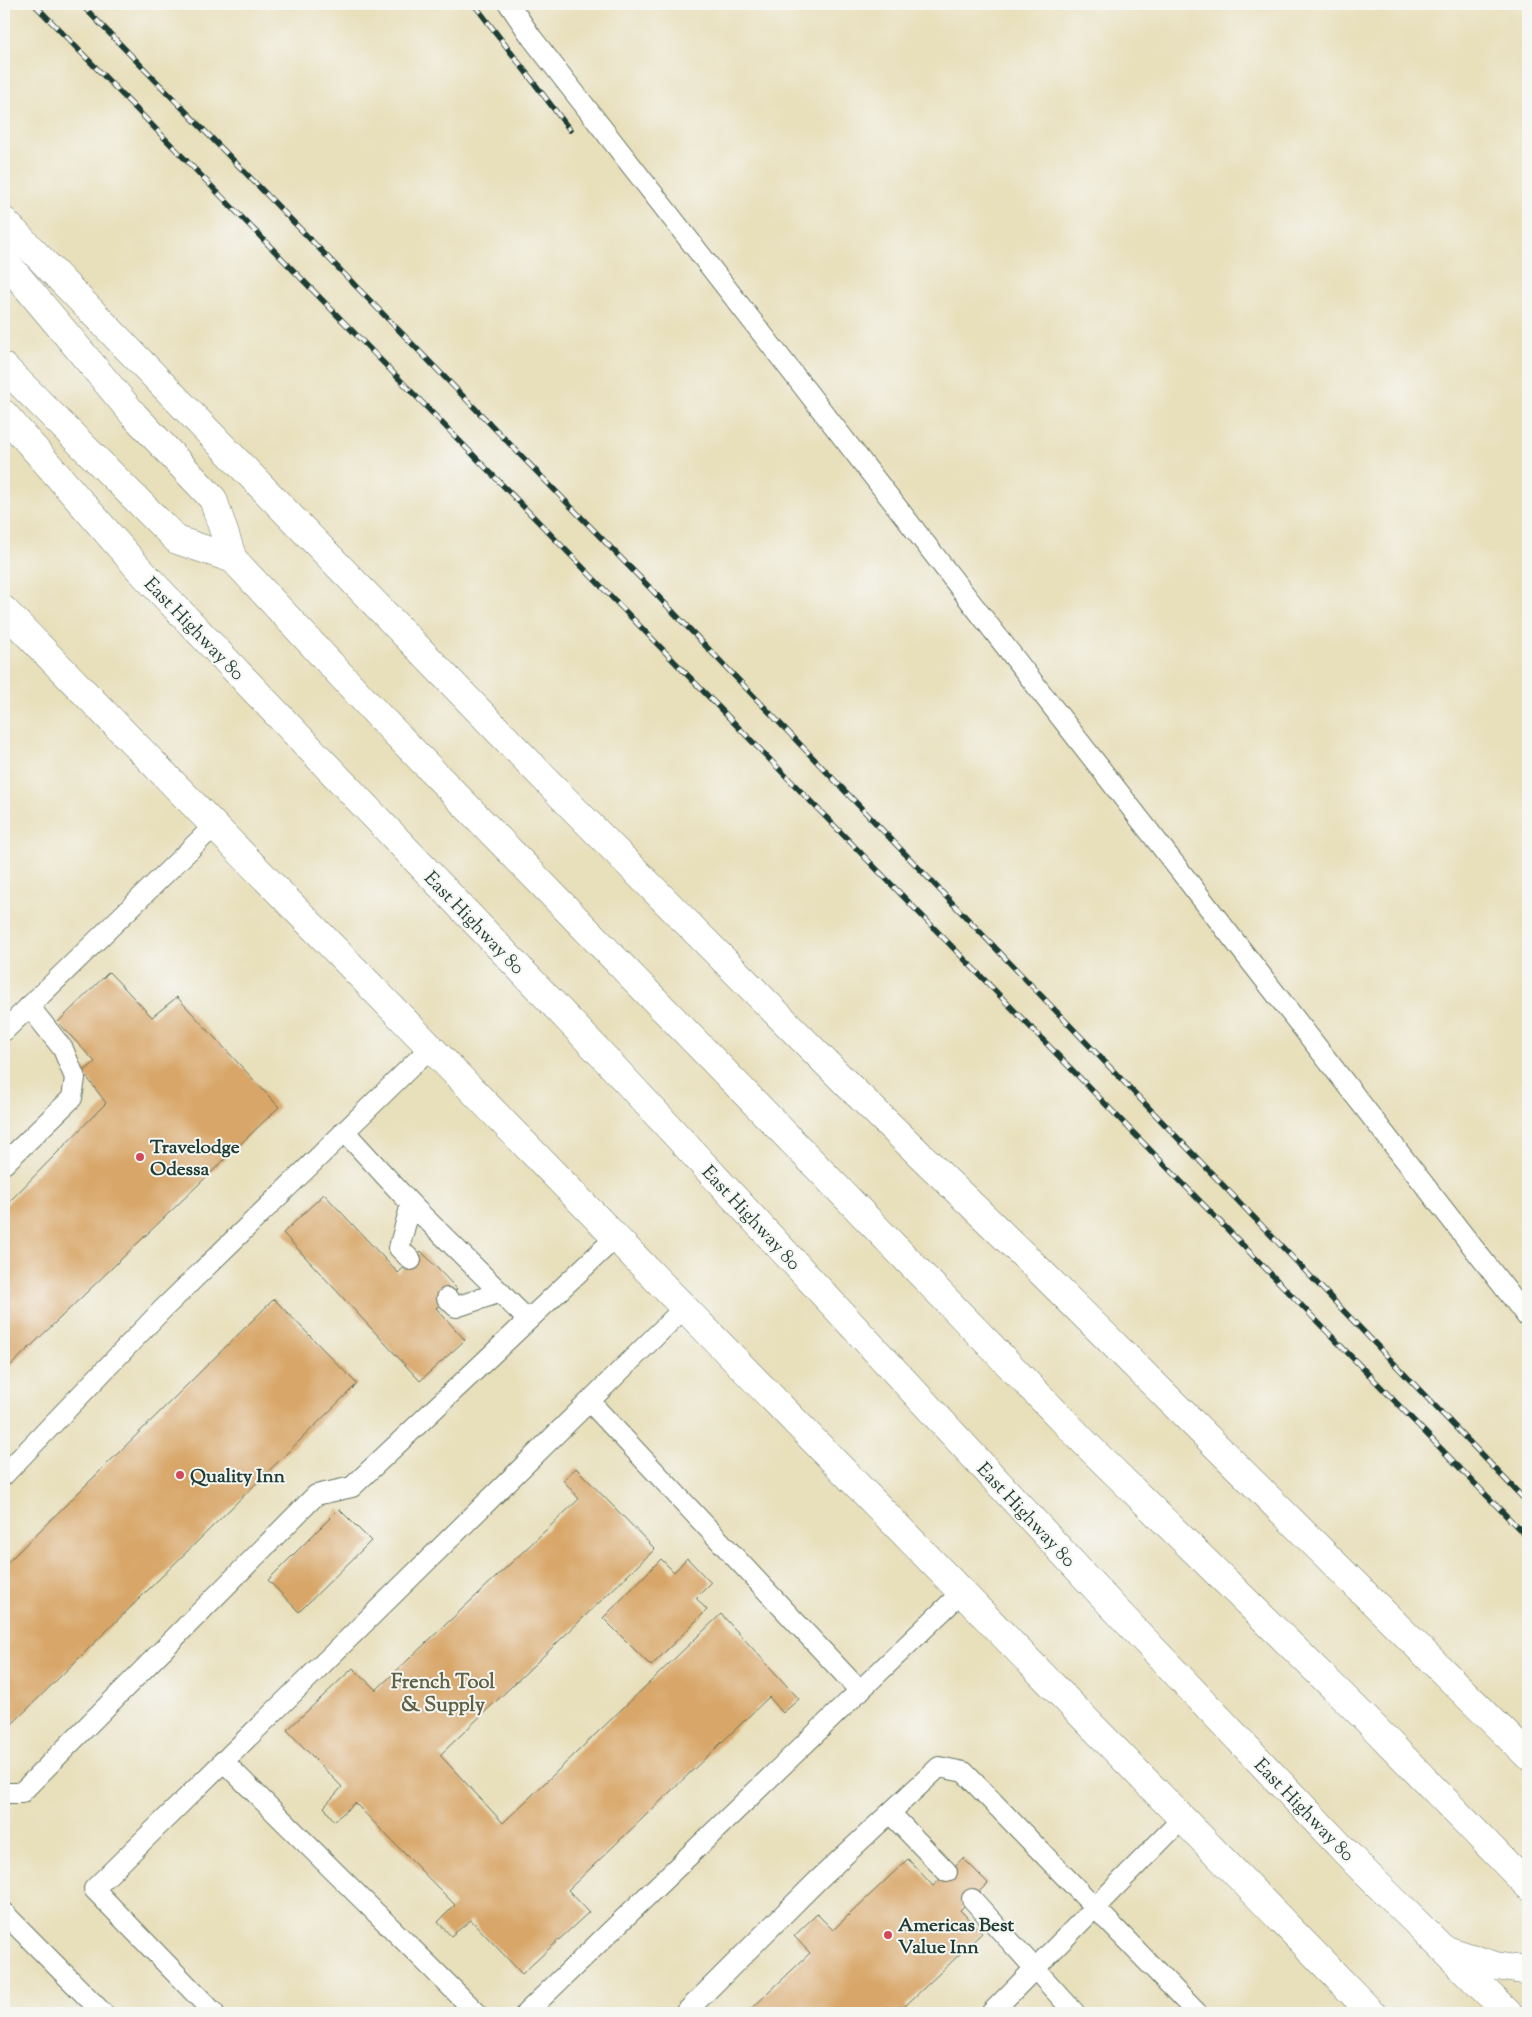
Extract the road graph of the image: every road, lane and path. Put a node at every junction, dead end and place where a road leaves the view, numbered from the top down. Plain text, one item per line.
1 (509, 4) edge
2 (4, 221) edge
3 (4, 260) edge
4 (4, 367) edge
5 (4, 414) edge
6 (233, 558) junction
7 (4, 610) edge
8 (214, 826) junction
9 (29, 1006) junction
10 (4, 1031) edge
11 (430, 1048) junction
12 (344, 1131) junction
13 (4, 1164) edge
14 (411, 1204) junction
15 (615, 1238) junction
16 (411, 1260) dead end
17 (501, 1292) junction
18 (447, 1298) dead end
19 (684, 1308) junction
20 (1528, 1318) edge
21 (528, 1320) junction
22 (590, 1402) junction
23 (4, 1475) edge
24 (961, 1593) junction
25 (860, 1691) junction
26 (1508, 1736) junction
27 (1528, 1756) edge
28 (223, 1762) junction
29 (1528, 1771) edge
30 (4, 1793) edge
31 (890, 1813) junction
32 (1182, 1819) junction
33 (948, 1872) dead end
34 (1528, 1886) edge
35 (972, 1898) dead end
36 (1095, 1908) junction
37 (4, 1913) edge
38 (1443, 1949) junction
39 (1034, 1970) junction
40 (1528, 1971) edge
41 (103, 2013) edge
42 (214, 2013) edge
43 (477, 2013) edge
44 (526, 2013) edge
45 (685, 2013) edge
46 (991, 2013) edge
47 (1075, 2013) edge
48 (1197, 2013) edge
49 (1372, 2013) edge
50 (1508, 2013) edge

1 - 20 lane
2 - 26 main road
3 - 6 main road
4 - 6 main road
5 - 38 main road, East Highway 80
6 - 34 main road
7 - 8 main road
8 - 9 lane
8 - 11 main road
9 - 10 lane
9 - 13 lane
11 - 12 lane
11 - 15 main road
12 - 14 lane
12 - 23 lane
14 - 16 lane
14 - 17 lane
15 - 19 main road
15 - 21 lane
17 - 18 lane
17 - 21 lane
19 - 22 lane
19 - 24 main road
21 - 30 lane
22 - 25 lane
22 - 28 lane
24 - 25 lane
24 - 32 main road
25 - 44 lane
26 - 27 main road
26 - 29 main road
28 - 42 lane
28 - 43 lane
31 - 33 lane
31 - 36 lane
31 - 45 lane
32 - 36 lane
32 - 49 main road
35 - 39 lane
36 - 39 lane
36 - 48 lane
37 - 41 lane
38 - 40 main road
38 - 50 main road, East Highway 80
39 - 46 lane
39 - 47 lane

